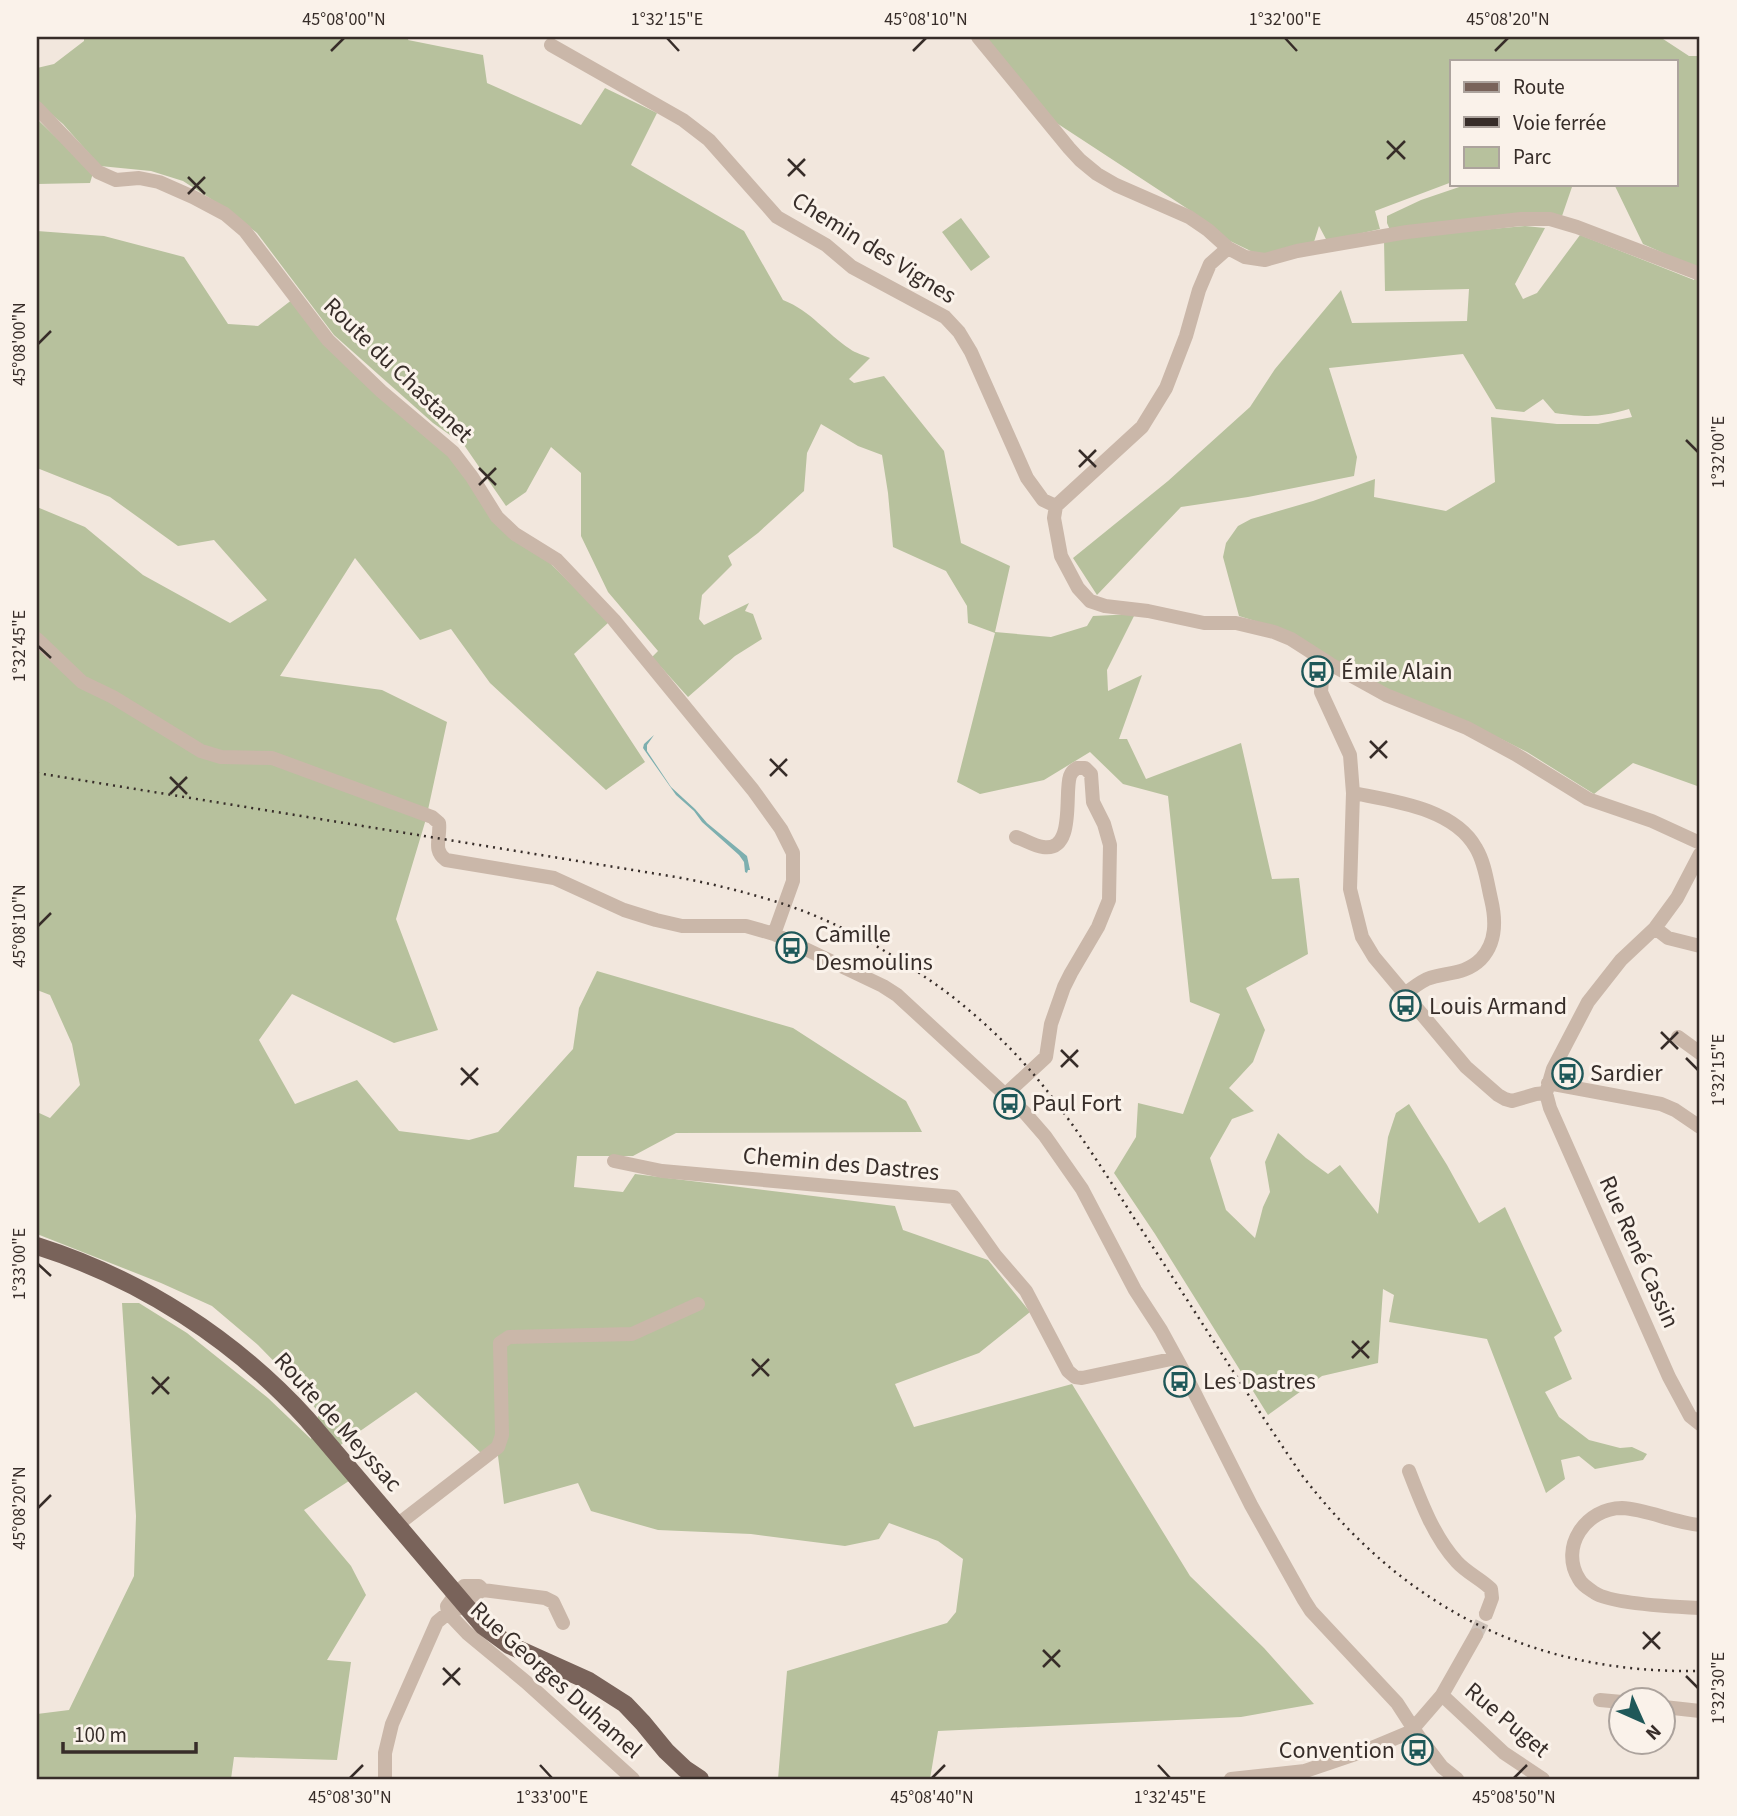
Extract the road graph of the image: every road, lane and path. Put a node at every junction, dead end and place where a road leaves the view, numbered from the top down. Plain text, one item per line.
1 (978, 37) edge
2 (551, 45) dead end
3 (37, 108) edge
4 (1227, 248) junction
5 (1700, 274) edge
6 (1056, 506) junction
7 (37, 639) edge
8 (1330, 664) junction
9 (1353, 793) junction
10 (1016, 837) dead end
11 (1700, 843) edge
12 (1700, 853) edge
13 (1655, 928) junction
14 (774, 934) junction
15 (1700, 946) edge
16 (1405, 994) junction
17 (1678, 1037) dead end
18 (1700, 1053) edge
19 (1547, 1088) junction
20 (1006, 1094) junction
21 (1700, 1127) edge
22 (614, 1161) dead end
23 (37, 1246) edge
24 (698, 1304) dead end
25 (1176, 1358) junction
26 (1700, 1402) edge
27 (1686, 1408) junction
28 (1700, 1424) edge
29 (1409, 1471) dead end
30 (397, 1525) junction
31 (1700, 1525) edge
32 (456, 1605) junction
33 (1700, 1608) edge
34 (1486, 1614) tunnel mouth
35 (563, 1623) dead end
36 (1476, 1636) tunnel mouth
37 (1442, 1695) junction
38 (1600, 1700) dead end
39 (1608, 1701) edge
40 (1678, 1709) edge
41 (1700, 1711) edge
42 (1413, 1727) junction
43 (385, 1779) edge
44 (633, 1779) edge
45 (700, 1779) edge
46 (1231, 1779) edge
47 (1457, 1779) edge
48 (1543, 1779) edge

1 - 4 street
2 - 6 street, Chemin des Vignes
3 - 14 street, Route du Chastanet
4 - 5 street
4 - 6 street
6 - 8 street
7 - 14 street
8 - 9 street
8 - 11 street
9 - 16 street
9 - 16 street
10 - 20 street
12 - 13 street
13 - 15 street
13 - 19 street
14 - 20 street
16 - 19 street
17 - 18 street
19 - 21 street
19 - 27 street, Rue René Cassin
20 - 25 street
22 - 25 street, Chemin des Dastres
23 - 30 main road, Route de Meyssac
24 - 30 street
25 - 42 street
26 - 27 street
27 - 28 street, Rue René Cassin
29 - 34 street
30 - 32 main road, Route de Meyssac
31 - 33 street
32 - 35 street
32 - 43 street
32 - 44 street, Rue Georges Duhamel
32 - 45 main road, Route de Meyssac
36 - 37 street
37 - 42 street
37 - 48 street, Rue Puget
38 - 39 street
40 - 41 street
42 - 46 street
42 - 47 street

